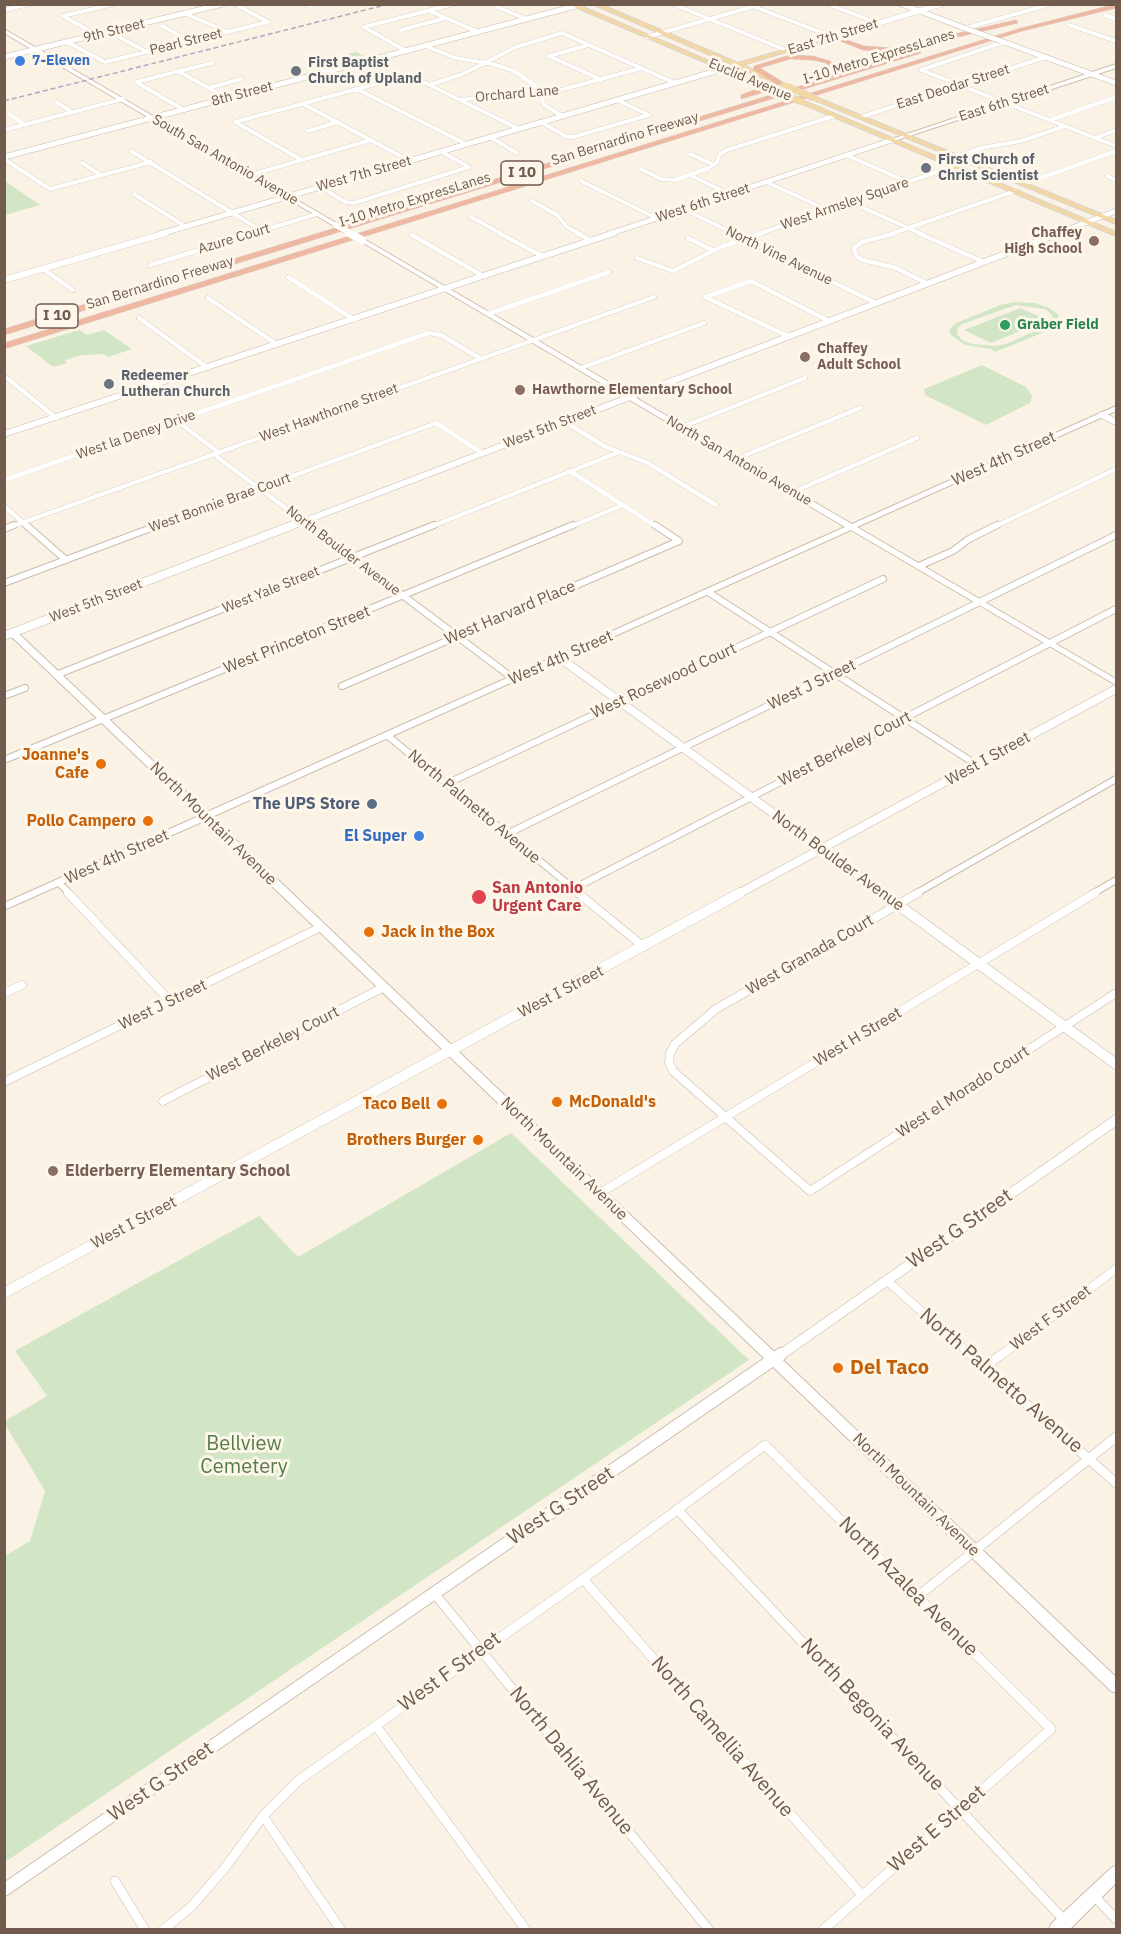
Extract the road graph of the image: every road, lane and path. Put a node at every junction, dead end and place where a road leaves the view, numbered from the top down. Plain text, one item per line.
1 (30, 4) edge
2 (114, 4) edge
3 (224, 4) edge
4 (235, 4) edge
5 (304, 4) edge
6 (453, 4) edge
7 (583, 4) edge
8 (594, 4) edge
9 (673, 4) edge
10 (749, 4) edge
11 (762, 4) edge
12 (827, 4) edge
13 (902, 4) edge
14 (942, 4) edge
15 (1096, 4) edge
16 (1109, 4) edge
17 (312, 6) dead end
18 (573, 6) edge
19 (1116, 6) edge
20 (497, 7) dead end
21 (755, 7) junction
22 (1052, 8) edge
23 (4, 10) edge
24 (430, 10) junction
25 (919, 11) junction
26 (186, 14) junction
27 (1106, 15) dead end
28 (446, 18) junction
29 (526, 19) junction
30 (710, 19) junction
31 (1116, 19) edge
32 (1016, 22) junction
33 (878, 23) junction
34 (1069, 25) dead end
35 (162, 26) dead end
36 (966, 28) junction
37 (4, 30) edge
38 (401, 30) dead end
39 (228, 32) junction
40 (478, 32) junction
41 (661, 33) junction
42 (12, 35) junction
43 (97, 35) junction
44 (4, 36) edge
45 (119, 37) dead end
46 (647, 37) junction
47 (833, 37) junction
48 (989, 40) junction
49 (190, 41) junction
50 (1002, 41) junction
51 (1116, 41) edge
52 (67, 42) junction
53 (589, 45) junction
54 (425, 46) junction
55 (37, 49) junction
56 (406, 51) junction
57 (788, 51) junction
58 (147, 52) junction
59 (4, 57) edge
60 (1046, 57) junction
61 (212, 63) dead end
62 (484, 63) junction
63 (738, 65) junction
64 (1116, 66) edge
65 (642, 68) junction
66 (723, 69) junction
67 (178, 71) junction
68 (1092, 74) junction
69 (241, 79) dead end
70 (748, 79) junction
71 (602, 80) junction
72 (675, 83) junction
73 (1116, 83) edge
74 (429, 85) junction
75 (960, 85) junction
76 (776, 86) junction
77 (208, 88) junction
78 (357, 89) junction
79 (786, 89) junction
80 (540, 93) junction
81 (1116, 97) edge
82 (227, 98) junction
83 (123, 99) junction
84 (461, 100) junction
85 (617, 100) junction
86 (811, 101) junction
87 (56, 102) dead end
88 (1005, 102) junction
89 (303, 104) junction
90 (184, 110) junction
91 (72, 112) junction
92 (9, 114) dead end
93 (562, 116) junction
94 (834, 116) junction
95 (861, 117) junction
96 (153, 118) junction
97 (1050, 120) junction
98 (338, 122) junction
99 (542, 122) junction
100 (25, 125) junction
101 (1066, 126) junction
102 (519, 129) junction
103 (4, 130) edge
104 (308, 130) dead end
105 (1116, 130) edge
106 (907, 135) junction
107 (490, 137) junction
108 (1095, 138) junction
109 (371, 140) junction
110 (892, 140) junction
111 (466, 144) junction
112 (1116, 146) edge
113 (602, 149) junction
114 (131, 151) dead end
115 (1116, 151) edge
116 (442, 152) junction
117 (629, 152) junction
118 (517, 153) dead end
119 (690, 154) dead end
120 (846, 155) junction
121 (958, 156) junction
122 (4, 158) edge
123 (302, 160) junction
124 (410, 161) junction
125 (151, 162) junction
126 (82, 164) dead end
127 (714, 165) junction
128 (954, 166) junction
129 (641, 169) dead end
130 (1001, 174) junction
131 (101, 175) junction
132 (250, 175) junction
133 (690, 175) junction
134 (1107, 176) dead end
135 (986, 179) junction
136 (1116, 180) edge
137 (581, 181) dead end
138 (766, 182) junction
139 (908, 182) junction
140 (1024, 184) junction
141 (321, 187) junction
142 (1015, 191) junction
143 (134, 194) dead end
144 (729, 194) junction
145 (287, 197) junction
146 (532, 201) dead end
147 (850, 202) junction
148 (683, 209) junction
149 (828, 210) junction
150 (1116, 211) edge
151 (234, 213) junction
152 (317, 214) junction
153 (471, 217) dead end
154 (656, 218) junction
155 (1099, 218) junction
156 (1088, 222) junction
157 (1116, 222) edge
158 (186, 227) junction
159 (909, 229) junction
160 (262, 231) junction
161 (1116, 234) edge
162 (412, 235) dead end
163 (688, 238) dead end
164 (744, 239) junction
165 (362, 240) joint
166 (590, 240) junction
167 (714, 251) junction
168 (542, 256) junction
169 (636, 258) dead end
170 (984, 262) junction
171 (150, 265) dead end
172 (44, 269) junction
173 (609, 272) dead end
174 (482, 276) junction
175 (288, 277) dead end
176 (4, 280) edge
177 (928, 284) junction
178 (445, 288) junction
179 (73, 290) dead end
180 (654, 297) dead end
181 (208, 298) dead end
182 (876, 303) junction
183 (488, 314) junction
184 (139, 318) dead end
185 (353, 319) junction
186 (829, 321) junction
187 (704, 323) dead end
188 (306, 335) junction
189 (788, 336) junction
190 (5, 339) edge
191 (533, 340) junction
192 (275, 343) junction
193 (256, 351) junction
194 (481, 359) junction
195 (207, 367) junction
196 (581, 368) junction
197 (7, 378) dead end
198 (805, 378) dead end
199 (630, 397) junction
200 (860, 408) dead end
201 (1116, 408) edge
202 (1102, 415) junction
203 (56, 417) junction
204 (177, 421) junction
205 (565, 422) junction
206 (1116, 422) edge
207 (682, 427) junction
208 (4, 434) edge
209 (917, 438) dead end
210 (218, 452) junction
211 (619, 452) junction
212 (482, 453) junction
213 (736, 459) junction
214 (1116, 469) edge
215 (570, 471) junction
216 (4, 480) edge
217 (259, 488) junction
218 (793, 492) junction
219 (623, 505) junction
220 (717, 505) dead end
221 (4, 506) edge
222 (303, 521) junction
223 (23, 522) junction
224 (851, 527) junction
225 (4, 529) edge
226 (1116, 535) edge
227 (353, 557) junction
228 (66, 560) junction
229 (919, 566) junction
230 (883, 579) dead end
231 (4, 583) edge
232 (708, 592) junction
233 (404, 596) junction
234 (981, 602) junction
235 (1116, 609) edge
236 (4, 621) edge
237 (771, 632) junction
238 (7, 634) edge
239 (458, 636) junction
240 (1051, 643) junction
241 (560, 658) junction
242 (836, 674) junction
243 (56, 675) junction
244 (514, 679) junction
245 (1116, 682) edge
246 (342, 686) dead end
247 (25, 688) dead end
248 (1116, 689) edge
249 (4, 696) edge
250 (619, 702) junction
251 (905, 718) junction
252 (104, 720) junction
253 (388, 736) junction
254 (683, 748) junction
255 (4, 760) edge
256 (977, 765) junction
257 (1116, 779) edge
258 (446, 784) junction
259 (751, 797) junction
260 (206, 818) junction
261 (507, 834) junction
262 (824, 849) junction
263 (1116, 880) edge
264 (59, 883) junction
265 (573, 889) junction
266 (898, 904) junction
267 (4, 907) edge
268 (321, 927) junction
269 (644, 947) junction
270 (979, 963) junction
271 (22, 985) dead end
272 (384, 987) junction
273 (4, 993) edge
274 (1116, 993) edge
275 (170, 1001) junction
276 (1065, 1026) junction
277 (451, 1052) junction
278 (1116, 1064) edge
279 (4, 1082) edge
280 (163, 1101) dead end
281 (726, 1117) junction
282 (1116, 1120) edge
283 (600, 1193) junction
284 (1116, 1269) edge
285 (886, 1280) junction
286 (4, 1293) edge
287 (774, 1359) junction
288 (985, 1367) junction
289 (1116, 1437) edge
290 (765, 1445) joint
291 (1089, 1459) junction
292 (1116, 1483) edge
293 (677, 1509) junction
294 (974, 1550) junction
295 (583, 1578) junction
296 (434, 1593) junction
297 (917, 1596) junction
298 (480, 1650) junction
299 (1116, 1686) edge
300 (376, 1726) junction
301 (1051, 1729) joint
302 (961, 1809) junction
303 (263, 1816) junction
304 (1116, 1873) edge
305 (115, 1881) dead end
306 (4, 1890) edge
307 (862, 1895) junction
308 (1094, 1895) junction
309 (1116, 1919) edge
310 (1061, 1926) edge
311 (145, 1929) edge
312 (163, 1929) edge
313 (341, 1929) edge
314 (526, 1929) edge
315 (709, 1929) edge
316 (824, 1929) edge

1 - 23 street
2 - 43 street
3 - 26 street, 9th Street
4 - 39 street, Pearl Street
5 - 17 street
6 - 24 street
7 - 18 street, 8th Street
8 - 41 main road, Euclid Avenue
9 - 30 street
10 - 21 street
11 - 21 street
12 - 33 street
13 - 25 street
14 - 25 street, East 7th Street
15 - 190 highway, I-10 Metro ExpressLanes
16 - 190 highway, I-10 Metro ExpressLanes
18 - 29 street, 8th Street
18 - 46 main road, Euclid Avenue
19 - 48 highway, San Bernardino Freeway / I 10
20 - 29 street
21 - 30 street
21 - 47 street
22 - 32 highway, San Bernardino Freeway / I 10
22 - 36 street
24 - 28 street
24 - 56 street
25 - 33 street, East 7th Street
25 - 36 street
26 - 39 street
26 - 43 street, 9th Street
27 - 31 street
28 - 38 street
28 - 40 street
29 - 40 street, 8th Street
30 - 41 street
30 - 57 street
32 - 47 highway
32 - 79 highway, San Bernardino Freeway / I 10
33 - 47 street, East 7th Street
34 - 51 street
35 - 49 street
36 - 50 street, bridge
37 - 42 main road, South San Antonio Avenue
39 - 49 street, Pearl Street
40 - 54 street, 8th Street
41 - 46 street
41 - 63 main road, Euclid Avenue
42 - 44 street
42 - 55 main road, South San Antonio Avenue
43 - 52 street, 9th Street
45 - 58 street
46 - 66 main road, Euclid Avenue
47 - 57 main road, East 7th Street
48 - 86 highway
48 - 117 highway, San Bernardino Freeway / I 10
49 - 58 street, Pearl Street
50 - 60 street
50 - 75 street
52 - 55 street, 9th Street
52 - 58 street, Pearl Street
53 - 62 street
53 - 65 street
53 - 71 street
54 - 56 street, 8th Street
54 - 62 street
55 - 59 street, 9th Street
55 - 83 main road, South San Antonio Avenue
56 - 82 street, 8th Street
57 - 63 main road, East 7th Street
60 - 68 street
60 - 75 street, East Deodar Street
61 - 67 street
62 - 74 street
62 - 80 street
63 - 66 main road, East 7th Street
63 - 76 main road, Euclid Avenue
64 - 68 main road, East 6th Street
65 - 71 street, Orchard Lane
65 - 72 street
66 - 70 main road, Euclid Avenue
66 - 72 street, West 7th Street
67 - 77 street
67 - 90 street
68 - 73 street
68 - 88 main road, East 6th Street
69 - 77 street
70 - 76 main road, Euclid Avenue
70 - 113 highway
71 - 80 street, Orchard Lane
72 - 85 street, West 7th Street
74 - 78 street
74 - 84 street
75 - 88 street
75 - 95 street, East Deodar Street
76 - 79 main road, Euclid Avenue
76 - 79 highway
76 - 86 main road, Euclid Avenue, bridge
77 - 82 street
78 - 89 street
78 - 111 street
79 - 86 main road, Euclid Avenue, bridge
79 - 113 highway, San Bernardino Freeway / I 10
80 - 84 street, Orchard Lane
80 - 93 street
81 - 97 street
82 - 90 street, 8th Street
83 - 91 street
83 - 96 main road, South San Antonio Avenue
84 - 102 street
85 - 93 street, West 7th Street
85 - 99 street
86 - 94 main road
86 - 95 main road
86 - 117 highway
87 - 91 street
88 - 97 street
88 - 106 main road, East 6th Street
89 - 98 street
89 - 123 street
90 - 96 street, 8th Street
91 - 100 street
92 - 100 street
93 - 99 street, West 7th Street
94 - 110 main road
94 - 127 street
95 - 106 main road
96 - 122 street, 8th Street
96 - 132 main road, South San Antonio Avenue
97 - 101 street
98 - 104 street
98 - 109 street
99 - 102 street, West 7th Street
100 - 103 street
101 - 108 street
101 - 121 street
102 - 107 street, West 7th Street
105 - 108 street
106 - 110 main road, East 6th Street
106 - 121 main road
107 - 111 street, West 7th Street
107 - 118 street
108 - 112 street
109 - 123 street
109 - 124 street
110 - 120 street, West 6th Street
110 - 128 main road
111 - 116 street, West 7th Street
113 - 190 highway, San Bernardino Freeway / I 10
114 - 125 street
115 - 140 street
116 - 124 street, West 7th Street
116 - 141 street
117 - 190 highway, San Bernardino Freeway / I 10
119 - 127 street
120 - 138 street, West 6th Street
120 - 139 street
121 - 130 main road
122 - 131 street
123 - 132 street
124 - 141 street, West 7th Street
125 - 131 street
125 - 151 street
126 - 131 street
127 - 133 street
128 - 135 main road
128 - 139 street, West Armsley Square
129 - 133 street
130 - 135 main road
130 - 140 main road
132 - 145 main road, South San Antonio Avenue
133 - 144 street
134 - 136 street
135 - 142 main road
137 - 154 street
138 - 144 street, West 6th Street
138 - 149 street
139 - 147 street, West Armsley Square
140 - 155 main road
141 - 145 street, West 7th Street
142 - 156 main road
142 - 159 street
143 - 158 street
144 - 148 street, West 6th Street
145 - 151 street, West 7th Street
145 - 152 main road, South San Antonio Avenue
146 - 166 street
147 - 149 street, West Armsley Square
147 - 159 street
148 - 154 street, West 6th Street
148 - 164 street, North Vine Avenue
149 - 164 street, West Armsley Square
150 - 155 street, West 5th Street
151 - 158 street, West 7th Street
151 - 160 street
152 - 160 street, Azure Court
152 - 165 main road, South San Antonio Avenue, bridge
153 - 168 street
154 - 166 street, West 6th Street
155 - 156 street, West 5th Street
155 - 157 main road
156 - 161 main road
156 - 170 street, West 5th Street
158 - 172 street, West 7th Street
159 - 170 street
159 - 177 street
160 - 171 street, Azure Court
162 - 174 street
163 - 167 street
164 - 167 street, West Armsley Square
164 - 182 street, North Vine Avenue
165 - 178 main road, North San Antonio Avenue
166 - 168 street, West 6th Street
167 - 169 street, West Armsley Square
168 - 174 street, West 6th Street
170 - 177 street, West 5th Street
172 - 176 street, West 7th Street
172 - 179 street
173 - 183 street
174 - 178 street, West 6th Street
175 - 185 street
177 - 182 street, West 5th Street
178 - 183 main road, North San Antonio Avenue
178 - 185 street, West 6th Street
180 - 191 street, West Hawthorne Street
181 - 192 street
182 - 186 street, West 5th Street
183 - 191 main road, North San Antonio Avenue
184 - 195 street
185 - 188 street, West 6th Street
186 - 189 street, West 5th Street
186 - 189 street
187 - 196 street
188 - 192 street, West 6th Street
188 - 193 street, West 6th Street
189 - 199 street, West 5th Street
191 - 194 street, West Hawthorne Street
191 - 196 main road, North San Antonio Avenue
192 - 193 street, West 6th Street
193 - 195 street, West 6th Street
194 - 204 street, West la Deney Drive
194 - 210 street, West Hawthorne Street
195 - 203 street, West 6th Street
196 - 199 main road, North San Antonio Avenue
197 - 203 street
198 - 207 street
199 - 205 street, West 5th Street
199 - 207 main road, North San Antonio Avenue
200 - 213 street
201 - 202 main road, West 4th Street
202 - 206 street
202 - 224 main road, West 4th Street
203 - 208 street, West 6th Street
204 - 210 street, North Boulder Avenue
204 - 216 street, West la Deney Drive
205 - 211 street
205 - 212 street, West 5th Street
207 - 213 main road, North San Antonio Avenue
209 - 218 street
210 - 217 street, North Boulder Avenue
210 - 223 street, West Hawthorne Street
211 - 215 street, West Yale Street
211 - 220 street
212 - 217 street, West Bonnie Brae Court
212 - 222 street, West 5th Street
213 - 218 main road, North San Antonio Avenue
214 - 229 street
215 - 219 street
215 - 227 street, West Yale Street
217 - 222 street, North Boulder Avenue
217 - 228 street, West Bonnie Brae Court
218 - 224 main road, North San Antonio Avenue
219 - 233 street, West Princeton Street
219 - 239 street, West Harvard Place
221 - 223 street
222 - 227 street, North Boulder Avenue
222 - 238 street, West 5th Street
223 - 225 street, West Hawthorne Street
223 - 228 street
224 - 229 main road, North San Antonio Avenue
224 - 232 main road, West 4th Street
226 - 234 street, West J Street
227 - 233 street, North Boulder Avenue
227 - 243 street, West Yale Street
228 - 231 street, West Bonnie Brae Court
229 - 234 main road, North San Antonio Avenue
230 - 237 street, West Rosewood Court
232 - 237 street
232 - 241 main road, West 4th Street
233 - 239 street, North Boulder Avenue
233 - 252 street, West Princeton Street
234 - 240 main road, North San Antonio Avenue
234 - 242 street, West J Street
235 - 240 street, West Berkeley Court
236 - 238 main road, North Mountain Avenue
237 - 242 street
237 - 250 street, West Rosewood Court
238 - 243 main road, North Mountain Avenue
239 - 244 street, North Boulder Avenue
239 - 246 street, West Harvard Place
240 - 245 main road, North San Antonio Avenue
240 - 251 street, West Berkeley Court
241 - 244 main road, West 4th Street
241 - 250 street, North Boulder Avenue
242 - 251 street
242 - 254 street, West J Street
243 - 252 main road, North Mountain Avenue
244 - 253 main road, West 4th Street
247 - 249 street
248 - 256 street, West I Street
250 - 254 street, North Boulder Avenue
250 - 258 street, West Rosewood Court
251 - 256 street
251 - 259 street, West Berkeley Court
252 - 255 street, West Princeton Street
252 - 260 main road, North Mountain Avenue
253 - 258 street, North Palmetto Avenue
253 - 260 main road, West 4th Street
254 - 259 street, North Boulder Avenue
254 - 261 street, West J Street
256 - 262 street, West I Street
257 - 266 street, West Granada Court
258 - 261 street, North Palmetto Avenue
259 - 262 street, North Boulder Avenue
259 - 265 street, West Berkeley Court
260 - 264 main road, West 4th Street
260 - 268 main road, North Mountain Avenue
261 - 265 street, North Palmetto Avenue
262 - 266 street, North Boulder Avenue
262 - 269 street, West I Street
263 - 270 street, West H Street
264 - 267 main road, West 4th Street
264 - 275 street
265 - 269 street, North Palmetto Avenue
266 - 270 street, North Boulder Avenue
266 - 281 street, West Granada Court
268 - 272 main road, North Mountain Avenue
268 - 275 street, West J Street
269 - 277 street, West I Street
270 - 276 street, North Boulder Avenue
270 - 281 street, West H Street
271 - 273 street
272 - 277 main road, North Mountain Avenue
272 - 280 street, West Berkeley Court
274 - 276 street, West el Morado Court
275 - 279 street, West J Street
276 - 278 street, North Boulder Avenue
276 - 281 street, West el Morado Court
277 - 283 main road, North Mountain Avenue
277 - 286 street, West I Street
281 - 283 street, West H Street
282 - 285 street, West G Street
283 - 287 main road, North Mountain Avenue
284 - 288 street, West F Street
285 - 287 street, West G Street
285 - 288 street, North Palmetto Avenue
287 - 294 main road, North Mountain Avenue
287 - 296 street, West G Street
288 - 291 street, North Palmetto Avenue
289 - 291 street
290 - 293 street, West F Street
290 - 297 street, North Azalea Avenue
291 - 292 street, North Palmetto Avenue
291 - 294 street
293 - 295 street, West F Street
293 - 302 street, North Begonia Avenue
294 - 297 street
294 - 299 main road, North Mountain Avenue
295 - 298 street, West F Street
295 - 307 street, North Camellia Avenue
296 - 298 street, North Dahlia Avenue
296 - 306 street, West G Street
297 - 301 street, North Azalea Avenue
298 - 300 street, West F Street
298 - 315 street, North Dahlia Avenue
300 - 303 street, West F Street
300 - 314 street
301 - 302 street, West E Street
302 - 307 street, West E Street
302 - 310 street, North Begonia Avenue
303 - 312 street, West F Street
303 - 313 street
304 - 308 main road
305 - 311 street
307 - 316 street, West E Street
308 - 309 street
308 - 310 main road

